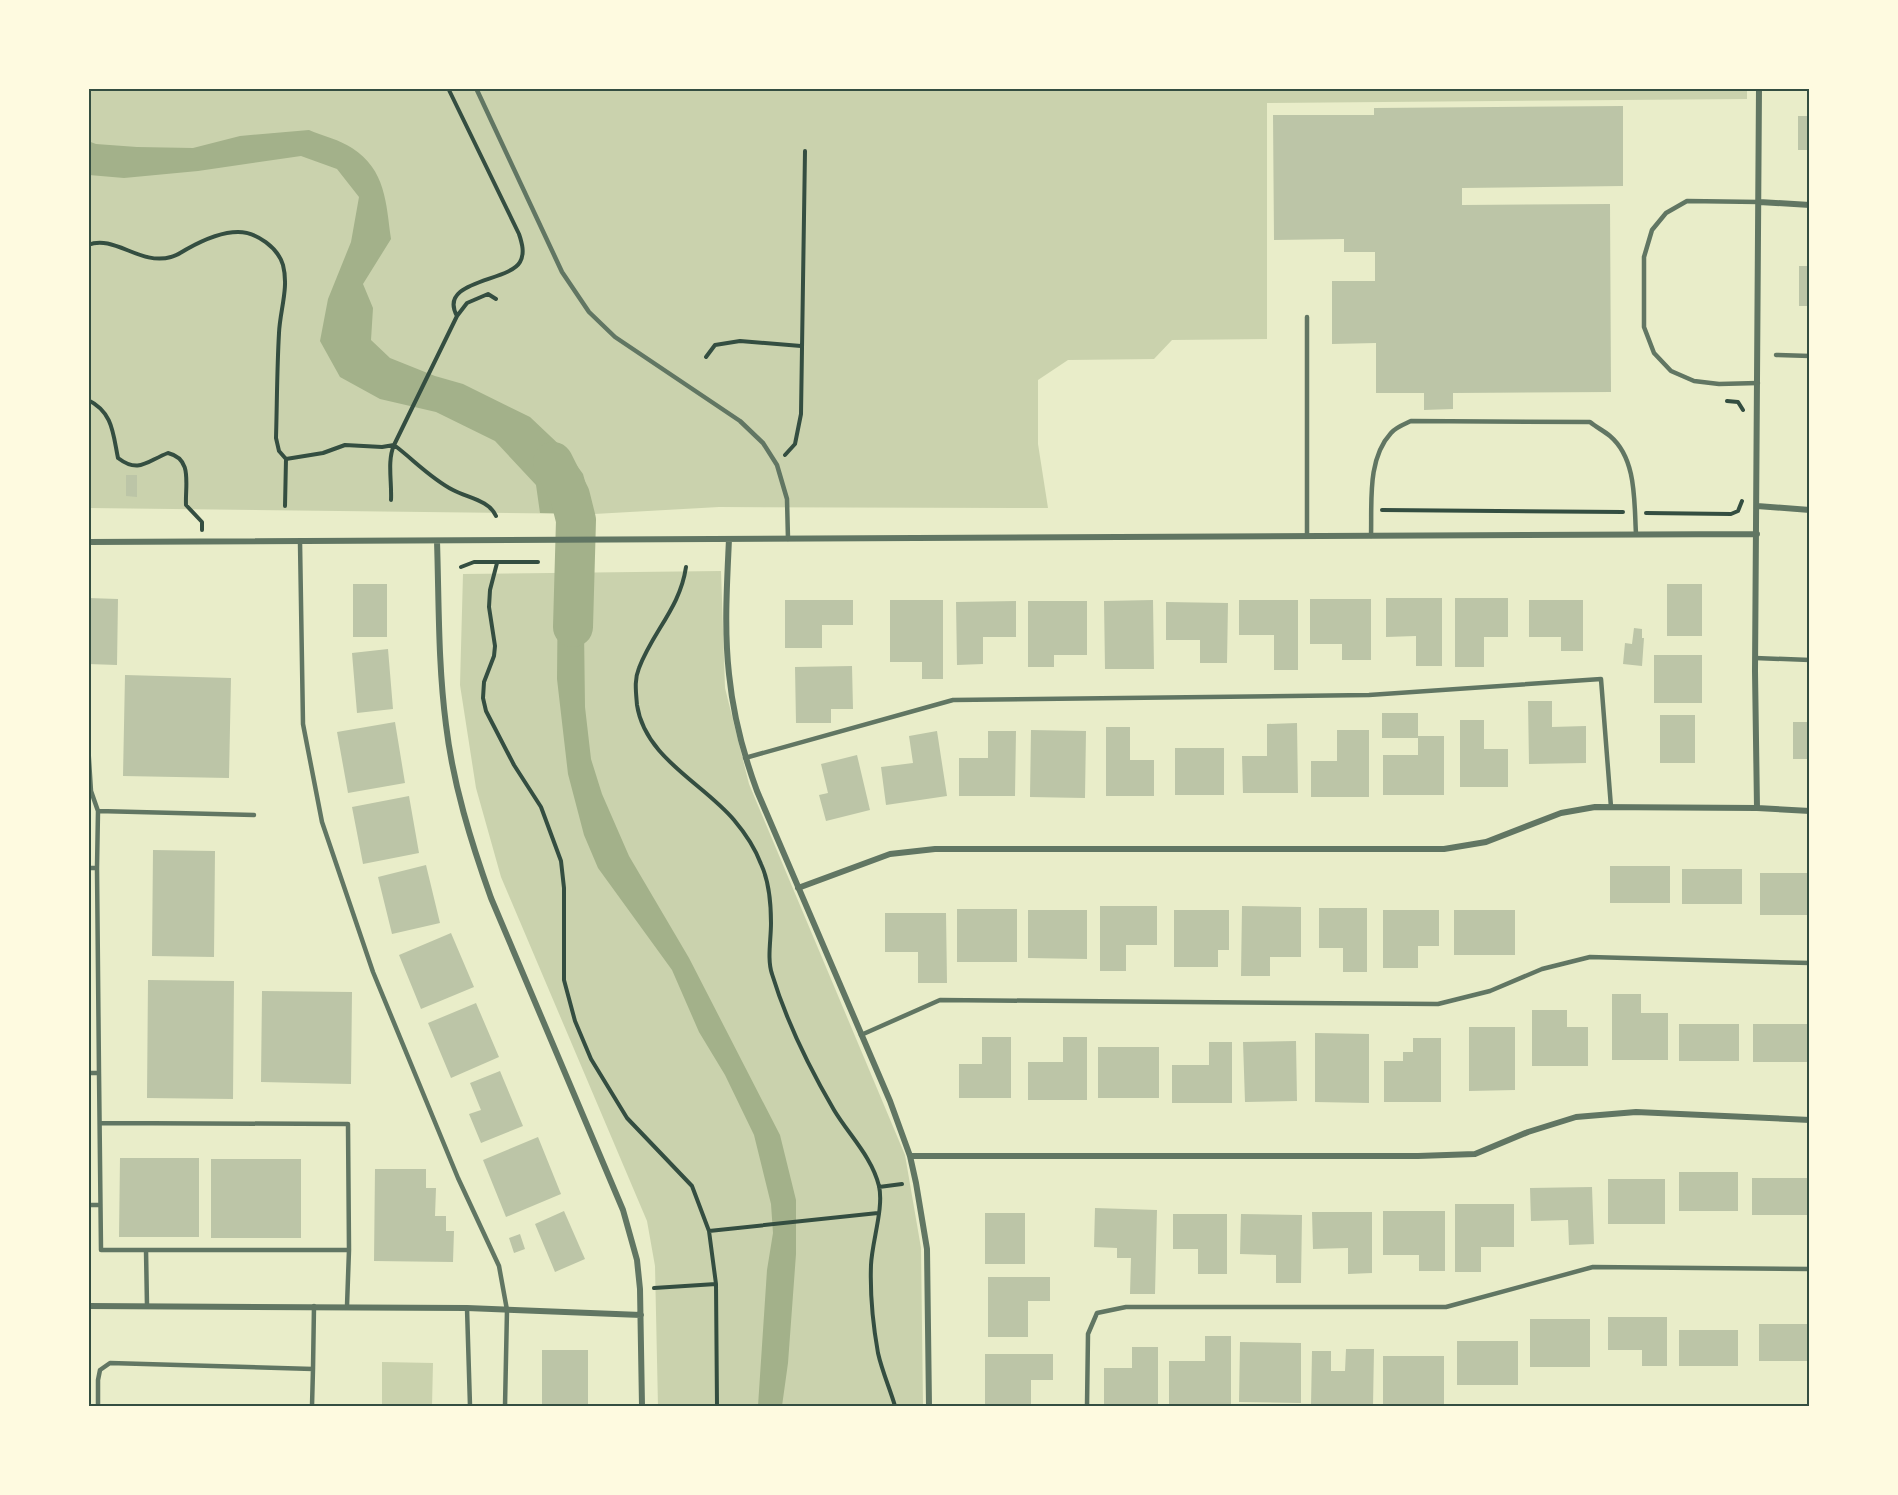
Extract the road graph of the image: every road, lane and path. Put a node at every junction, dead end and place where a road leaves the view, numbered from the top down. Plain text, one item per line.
1 (448, 88) edge
2 (476, 88) edge
3 (1760, 88) edge
4 (805, 151) dead end
5 (1759, 202) junction
6 (1809, 205) edge
7 (88, 245) edge
8 (496, 299) dead end
9 (457, 316) junction
10 (1307, 316) dead end
11 (801, 346) junction
12 (1776, 355) dead end
13 (1809, 356) edge
14 (706, 357) dead end
15 (1758, 384) junction
16 (88, 400) edge
17 (1727, 401) dead end
18 (1743, 414) dead end
19 (394, 444) junction
20 (286, 459) junction
21 (777, 465) junction
22 (1743, 493) dead end
23 (390, 500) dead end
24 (285, 506) dead end
25 (1757, 506) junction
26 (1372, 510) junction
27 (1809, 510) edge
28 (1635, 513) junction
29 (496, 516) dead end
30 (1636, 534) junction
31 (1757, 534) junction
32 (1307, 536) junction
33 (1371, 536) junction
34 (729, 539) junction
35 (788, 539) junction
36 (437, 541) junction
37 (88, 542) edge
38 (203, 542) junction
39 (300, 542) junction
40 (538, 562) dead end
41 (497, 563) junction
42 (461, 567) dead end
43 (686, 567) dead end
44 (1755, 658) junction
45 (1809, 660) edge
46 (88, 744) edge
47 (745, 758) junction
48 (1611, 807) junction
49 (1757, 808) junction
50 (98, 811) junction
51 (1809, 811) edge
52 (254, 815) dead end
53 (97, 867) junction
54 (88, 868) edge
55 (798, 888) junction
56 (1809, 963) edge
57 (861, 1036) junction
58 (88, 1073) edge
59 (99, 1073) junction
60 (1809, 1120) edge
61 (100, 1123) junction
62 (910, 1156) junction
63 (916, 1183) junction
64 (879, 1186) junction
65 (88, 1205) edge
66 (100, 1205) junction
67 (878, 1213) junction
68 (709, 1231) junction
69 (146, 1250) junction
70 (349, 1250) junction
71 (1809, 1269) edge
72 (716, 1284) junction
73 (640, 1289) junction
74 (88, 1306) edge
75 (147, 1306) junction
76 (314, 1306) junction
77 (347, 1306) junction
78 (467, 1308) junction
79 (507, 1310) junction
80 (641, 1315) junction
81 (313, 1369) junction
82 (98, 1407) edge
83 (312, 1407) edge
84 (470, 1407) edge
85 (505, 1407) edge
86 (642, 1407) edge
87 (717, 1407) edge
88 (895, 1407) edge
89 (929, 1407) edge
90 (1087, 1407) edge

1 - 9 path
2 - 21 lane
3 - 5 street
4 - 11 path
5 - 6 street
5 - 15 street
5 - 15 lane
7 - 20 path
8 - 9 path
9 - 19 path
10 - 32 lane
11 - 14 path
11 - 21 path
12 - 13 lane
15 - 25 street
16 - 38 path
17 - 18 path
19 - 20 path
19 - 23 path
19 - 29 path
20 - 24 path
21 - 35 lane
22 - 28 path
25 - 27 street
25 - 31 street
26 - 28 path
26 - 28 lane
26 - 33 lane
28 - 30 lane
30 - 31 street
30 - 33 street
31 - 44 street
32 - 33 street
32 - 35 street
34 - 35 street
34 - 36 street
34 - 47 street
36 - 39 street
36 - 73 street
37 - 38 street
38 - 39 street
39 - 79 lane
40 - 41 path
41 - 42 path
41 - 68 path
43 - 64 path
44 - 45 lane
44 - 49 street
46 - 50 lane
47 - 48 lane
47 - 55 street
48 - 49 street
48 - 55 street
49 - 51 street
50 - 52 lane
50 - 53 lane
53 - 54 lane
53 - 59 lane
55 - 57 street
56 - 57 lane
57 - 62 street
58 - 59 lane
59 - 61 lane
60 - 62 street
61 - 66 lane
61 - 70 lane
62 - 63 street
63 - 64 path
63 - 89 street
64 - 67 path
65 - 66 lane
66 - 69 lane
67 - 68 path
67 - 88 path
68 - 72 path
69 - 70 lane
69 - 75 lane
70 - 77 lane
71 - 90 lane
72 - 73 path
72 - 87 path
73 - 80 street
74 - 75 street
75 - 76 street
76 - 77 street
76 - 81 lane
77 - 78 street
78 - 79 street
78 - 84 lane
79 - 80 street
79 - 85 lane
80 - 86 street
81 - 82 lane
81 - 83 lane

